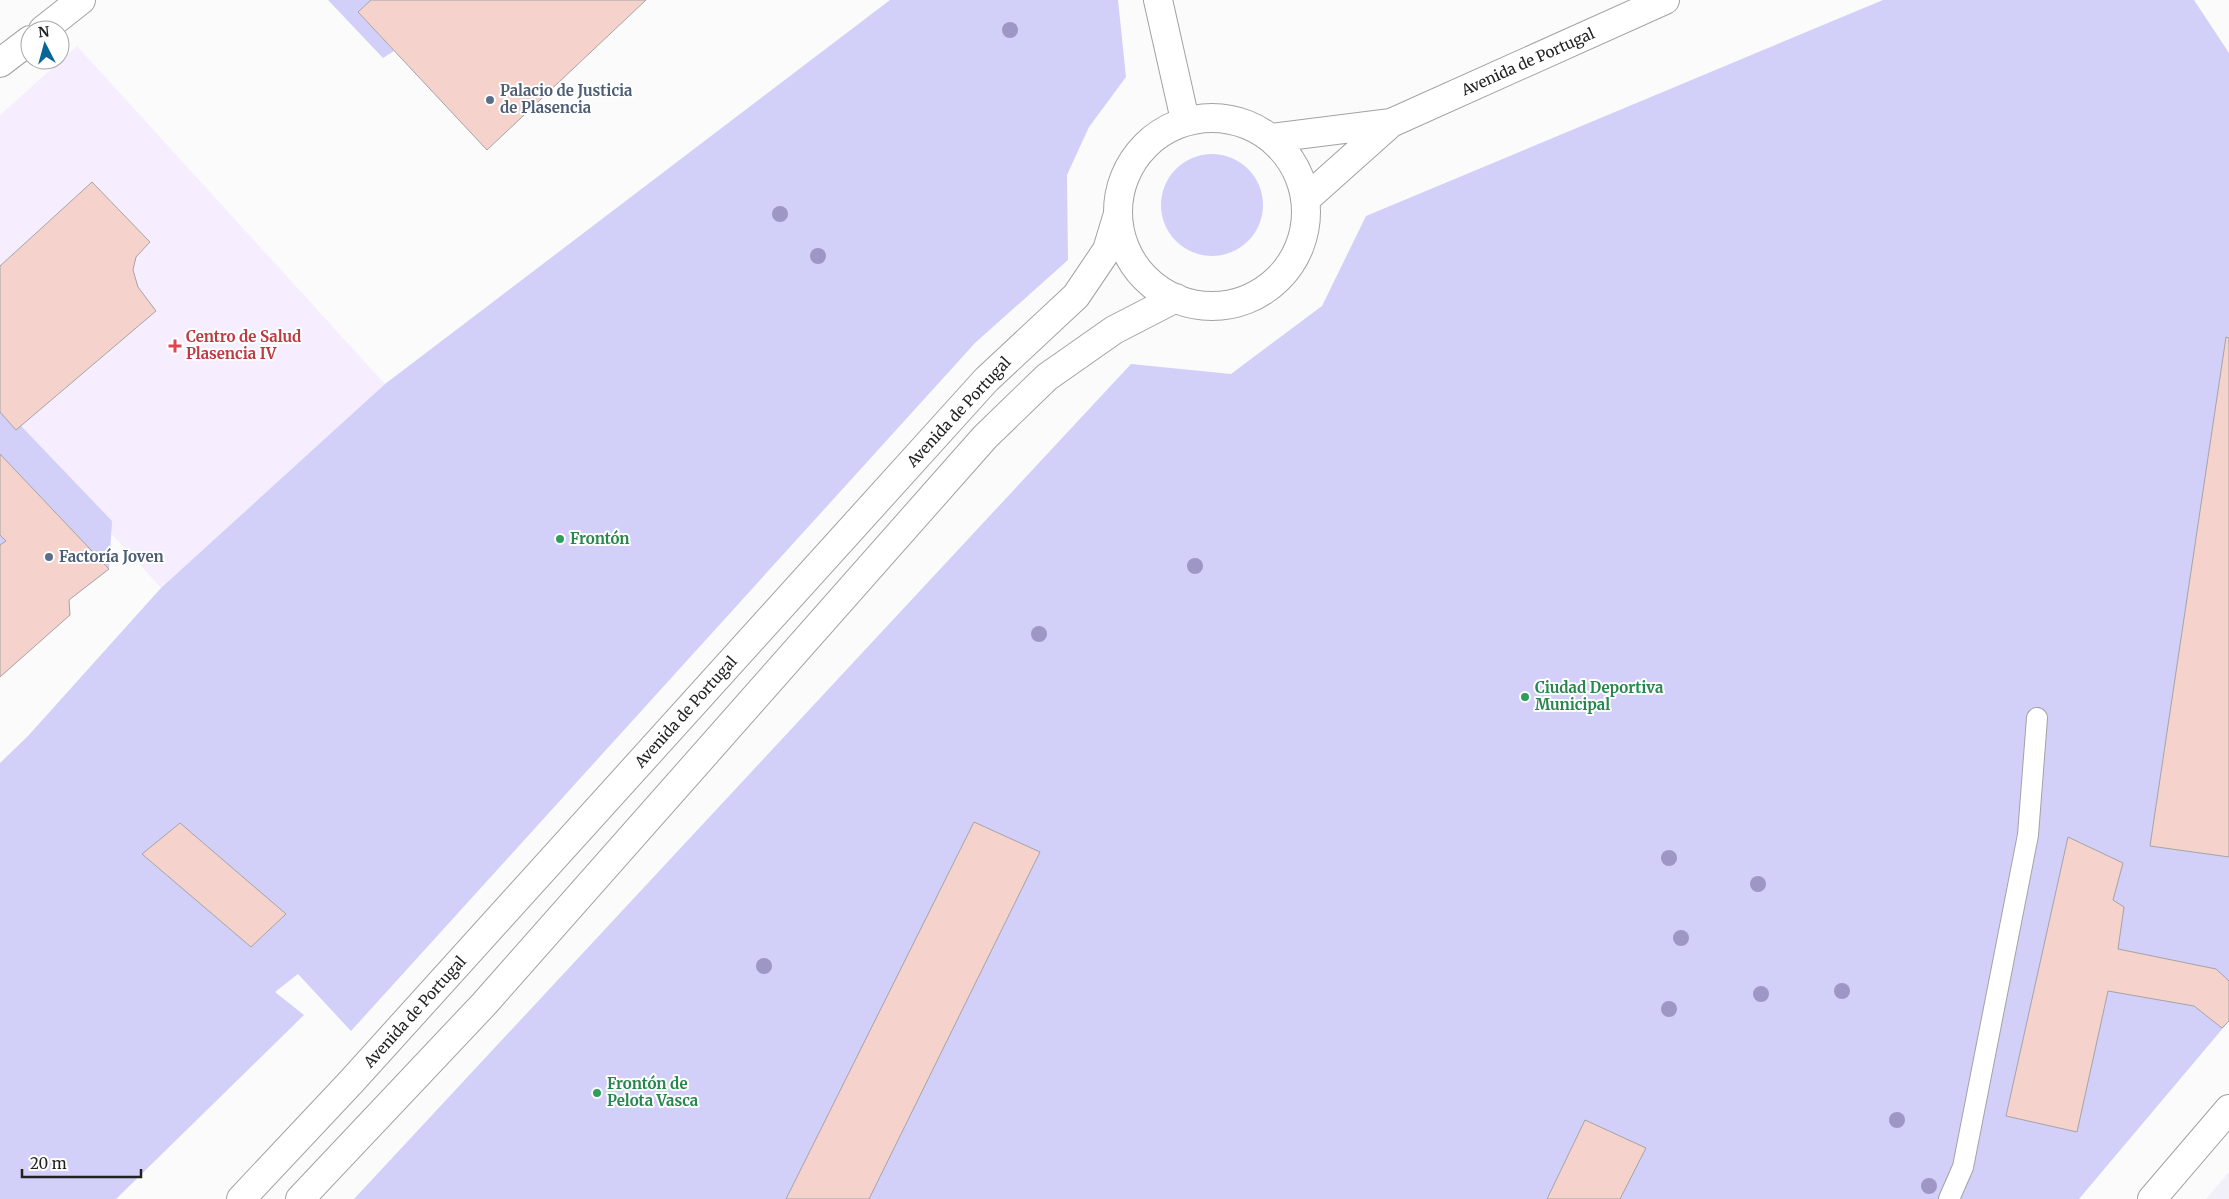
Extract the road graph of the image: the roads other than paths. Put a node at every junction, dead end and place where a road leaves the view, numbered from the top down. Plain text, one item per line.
1 (82, 0) edge
2 (1158, 0) edge
3 (1665, 0) edge
4 (56, 20) edge
5 (20, 48) edge
6 (0, 63) edge
7 (1185, 120) junction
8 (1391, 123) junction
9 (1272, 138) junction
10 (1307, 198) junction
11 (1117, 217) junction
12 (1176, 298) junction
13 (2037, 718) dead end
14 (2229, 1109) edge
15 (241, 1199) edge
16 (300, 1199) edge
17 (1949, 1199) edge
18 (2152, 1199) edge

1 - 4 main road
2 - 7 main road
3 - 8 main road, Avenida de Portugal
5 - 6 main road
7 - 9 main road
7 - 11 main road
8 - 9 main road, Avenida de Portugal
8 - 10 main road, Avenida de Portugal
9 - 10 main road
10 - 12 main road
11 - 12 main road
11 - 15 main road, Avenida de Portugal
12 - 16 main road
13 - 17 lane
14 - 18 main road

